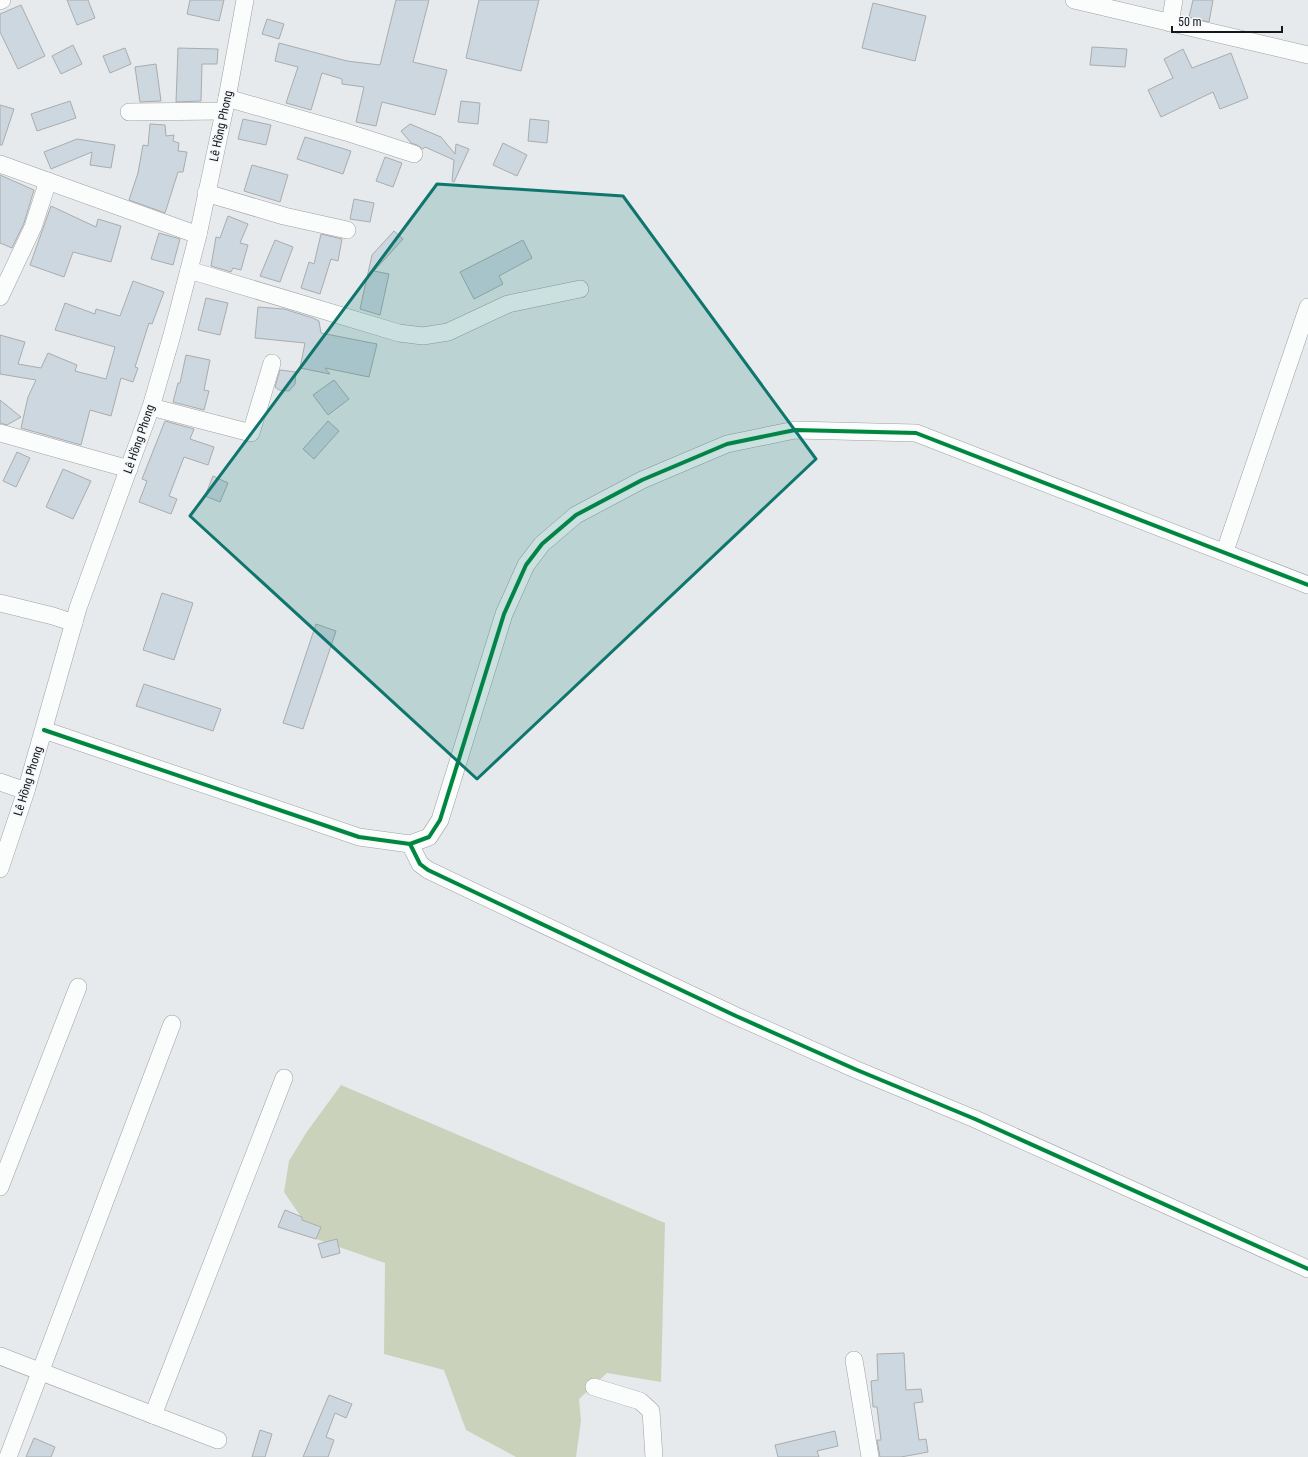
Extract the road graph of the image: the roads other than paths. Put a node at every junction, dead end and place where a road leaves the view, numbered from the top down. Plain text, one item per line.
1 (245, 0) edge
2 (1074, 0) edge
3 (1174, 0) edge
4 (1170, 23) junction
5 (1308, 55) edge
6 (226, 104) junction
7 (129, 112) dead end
8 (414, 154) dead end
9 (0, 164) edge
10 (48, 181) junction
11 (206, 193) junction
12 (347, 230) dead end
13 (198, 234) junction
14 (189, 270) junction
15 (580, 289) dead end
16 (0, 297) edge
17 (1308, 307) edge
18 (272, 363) dead end
19 (151, 407) junction
20 (0, 433) edge
21 (129, 469) junction
22 (1225, 551) junction
23 (1308, 585) edge
24 (0, 603) edge
25 (74, 623) junction
26 (44, 730) junction
27 (0, 782) edge
28 (26, 791) junction
29 (410, 844) junction
30 (0, 869) edge
31 (78, 987) dead end
32 (172, 1024) dead end
33 (284, 1078) dead end
34 (0, 1187) edge
35 (1308, 1269) edge
36 (0, 1356) edge
37 (854, 1360) dead end
38 (40, 1372) junction
39 (594, 1387) dead end
40 (153, 1415) junction
41 (218, 1440) dead end
42 (8, 1457) edge
43 (654, 1457) edge
44 (870, 1457) edge

1 - 6 street, Lê Hồng Phong
2 - 4 street
3 - 4 street
4 - 5 street
6 - 7 street
6 - 8 street
6 - 11 street, Lê Hồng Phong
9 - 10 street
10 - 13 street
10 - 16 street
11 - 12 street
11 - 13 street, Lê Hồng Phong
13 - 14 street, Lê Hồng Phong
14 - 15 street
14 - 19 street, Lê Hồng Phong
17 - 22 street
18 - 19 street
19 - 21 street, Lê Hồng Phong
20 - 21 street
21 - 25 street, Lê Hồng Phong
22 - 23 street
22 - 29 street
24 - 25 street
25 - 26 street, Lê Hồng Phong
26 - 28 street, Lê Hồng Phong
26 - 29 street
27 - 28 street
28 - 30 street, Lê Hồng Phong
29 - 35 street
31 - 34 street
32 - 38 street
33 - 40 street
36 - 38 street
37 - 44 street
38 - 40 street
38 - 42 street
39 - 43 street
40 - 41 street

